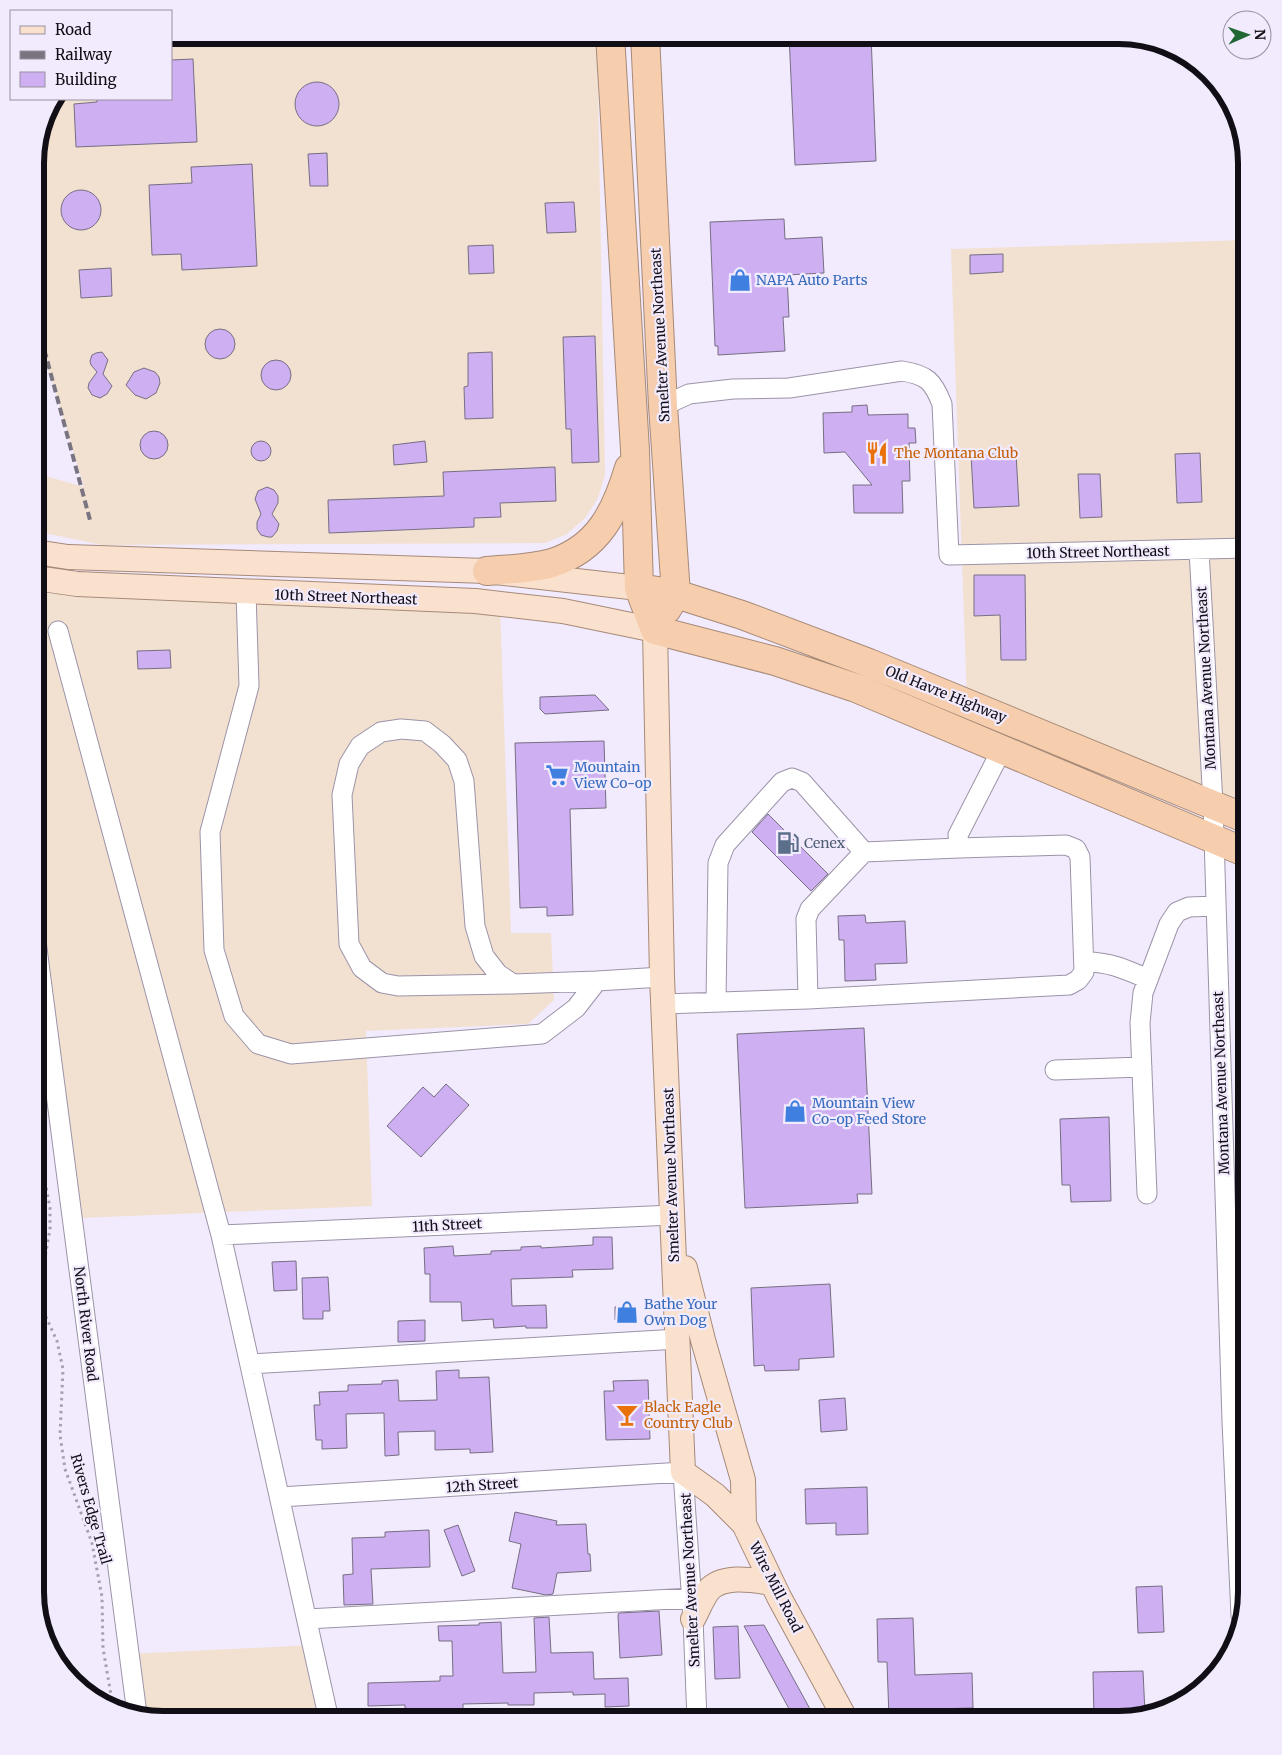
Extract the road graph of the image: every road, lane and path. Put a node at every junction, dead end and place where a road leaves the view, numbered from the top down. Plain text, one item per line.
1 (611, 44) edge
2 (645, 44) edge
3 (664, 406) junction
4 (635, 450) junction
5 (1238, 548) edge
6 (1199, 550) junction
7 (44, 553) edge
8 (487, 571) junction
9 (44, 579) edge
10 (639, 588) junction
11 (246, 592) junction
12 (676, 594) junction
13 (655, 630) junction
14 (58, 631) dead end
15 (1002, 749) junction
16 (1213, 804) junction
17 (1238, 815) edge
18 (1213, 839) junction
19 (958, 848) junction
20 (1238, 849) edge
21 (864, 852) junction
22 (1216, 906) junction
23 (1084, 962) junction
24 (662, 977) junction
25 (1148, 980) junction
26 (596, 981) junction
27 (513, 984) junction
28 (808, 999) junction
29 (44, 1002) edge
30 (716, 1002) junction
31 (664, 1004) junction
32 (1142, 1067) junction
33 (1055, 1070) dead end
34 (44, 1176) edge
35 (1147, 1194) dead end
36 (673, 1215) junction
37 (222, 1236) junction
38 (44, 1264) edge
39 (44, 1309) edge
40 (678, 1339) junction
41 (250, 1364) junction
42 (1238, 1378) edge
43 (684, 1472) junction
44 (280, 1497) junction
45 (744, 1524) junction
46 (772, 1582) junction
47 (692, 1609) junction
48 (307, 1619) junction
49 (112, 1700) edge
50 (136, 1708) edge
51 (327, 1711) edge
52 (697, 1711) edge
53 (841, 1711) edge

1 - 4 highway, Smelter Avenue Northeast
2 - 3 highway, Smelter Avenue Northeast
3 - 6 street, 10th Street Northeast
3 - 12 highway, Smelter Avenue Northeast
4 - 8 highway
4 - 10 highway, Smelter Avenue Northeast
5 - 6 street, 10th Street Northeast
6 - 16 street, Montana Avenue Northeast
7 - 8 main road
8 - 10 main road
9 - 11 main road, 10th Street Northeast
10 - 12 highway, Old Havre Highway
10 - 13 highway, Smelter Avenue Northeast
11 - 13 main road, 10th Street Northeast
11 - 26 street
12 - 13 highway
12 - 16 highway, Old Havre Highway
13 - 15 highway, Old Havre Highway
13 - 24 main road, Smelter Avenue Northeast
14 - 37 street
15 - 18 highway, Old Havre Highway
15 - 19 street
16 - 17 highway, Old Havre Highway
16 - 18 street, Montana Avenue Northeast
18 - 20 highway, Old Havre Highway
18 - 22 street, Montana Avenue Northeast
19 - 21 street
19 - 23 street
21 - 28 street
21 - 30 street
22 - 25 street
22 - 42 street, Montana Avenue Northeast
23 - 25 street
23 - 28 street
24 - 26 street
24 - 31 main road, Smelter Avenue Northeast
25 - 32 street
26 - 27 street
27 - 27 street
28 - 30 street
29 - 50 street, North River Road
30 - 31 street
31 - 36 main road, Smelter Avenue Northeast
32 - 33 street
32 - 35 street
34 - 38 path, Rivers Edge Trail
36 - 37 street, 11th Street
36 - 40 main road, Smelter Avenue Northeast
36 - 45 main road
37 - 41 street
39 - 49 path, Rivers Edge Trail
40 - 41 street
40 - 43 main road, Smelter Avenue Northeast
41 - 44 street
43 - 44 street, 12th Street
43 - 45 main road, Wire Mill Road
43 - 47 street, Smelter Avenue Northeast
44 - 48 street
45 - 46 main road, Wire Mill Road
46 - 47 main road
46 - 53 main road, Wire Mill Road
47 - 48 street
47 - 52 street, Smelter Avenue Northeast
48 - 51 street

